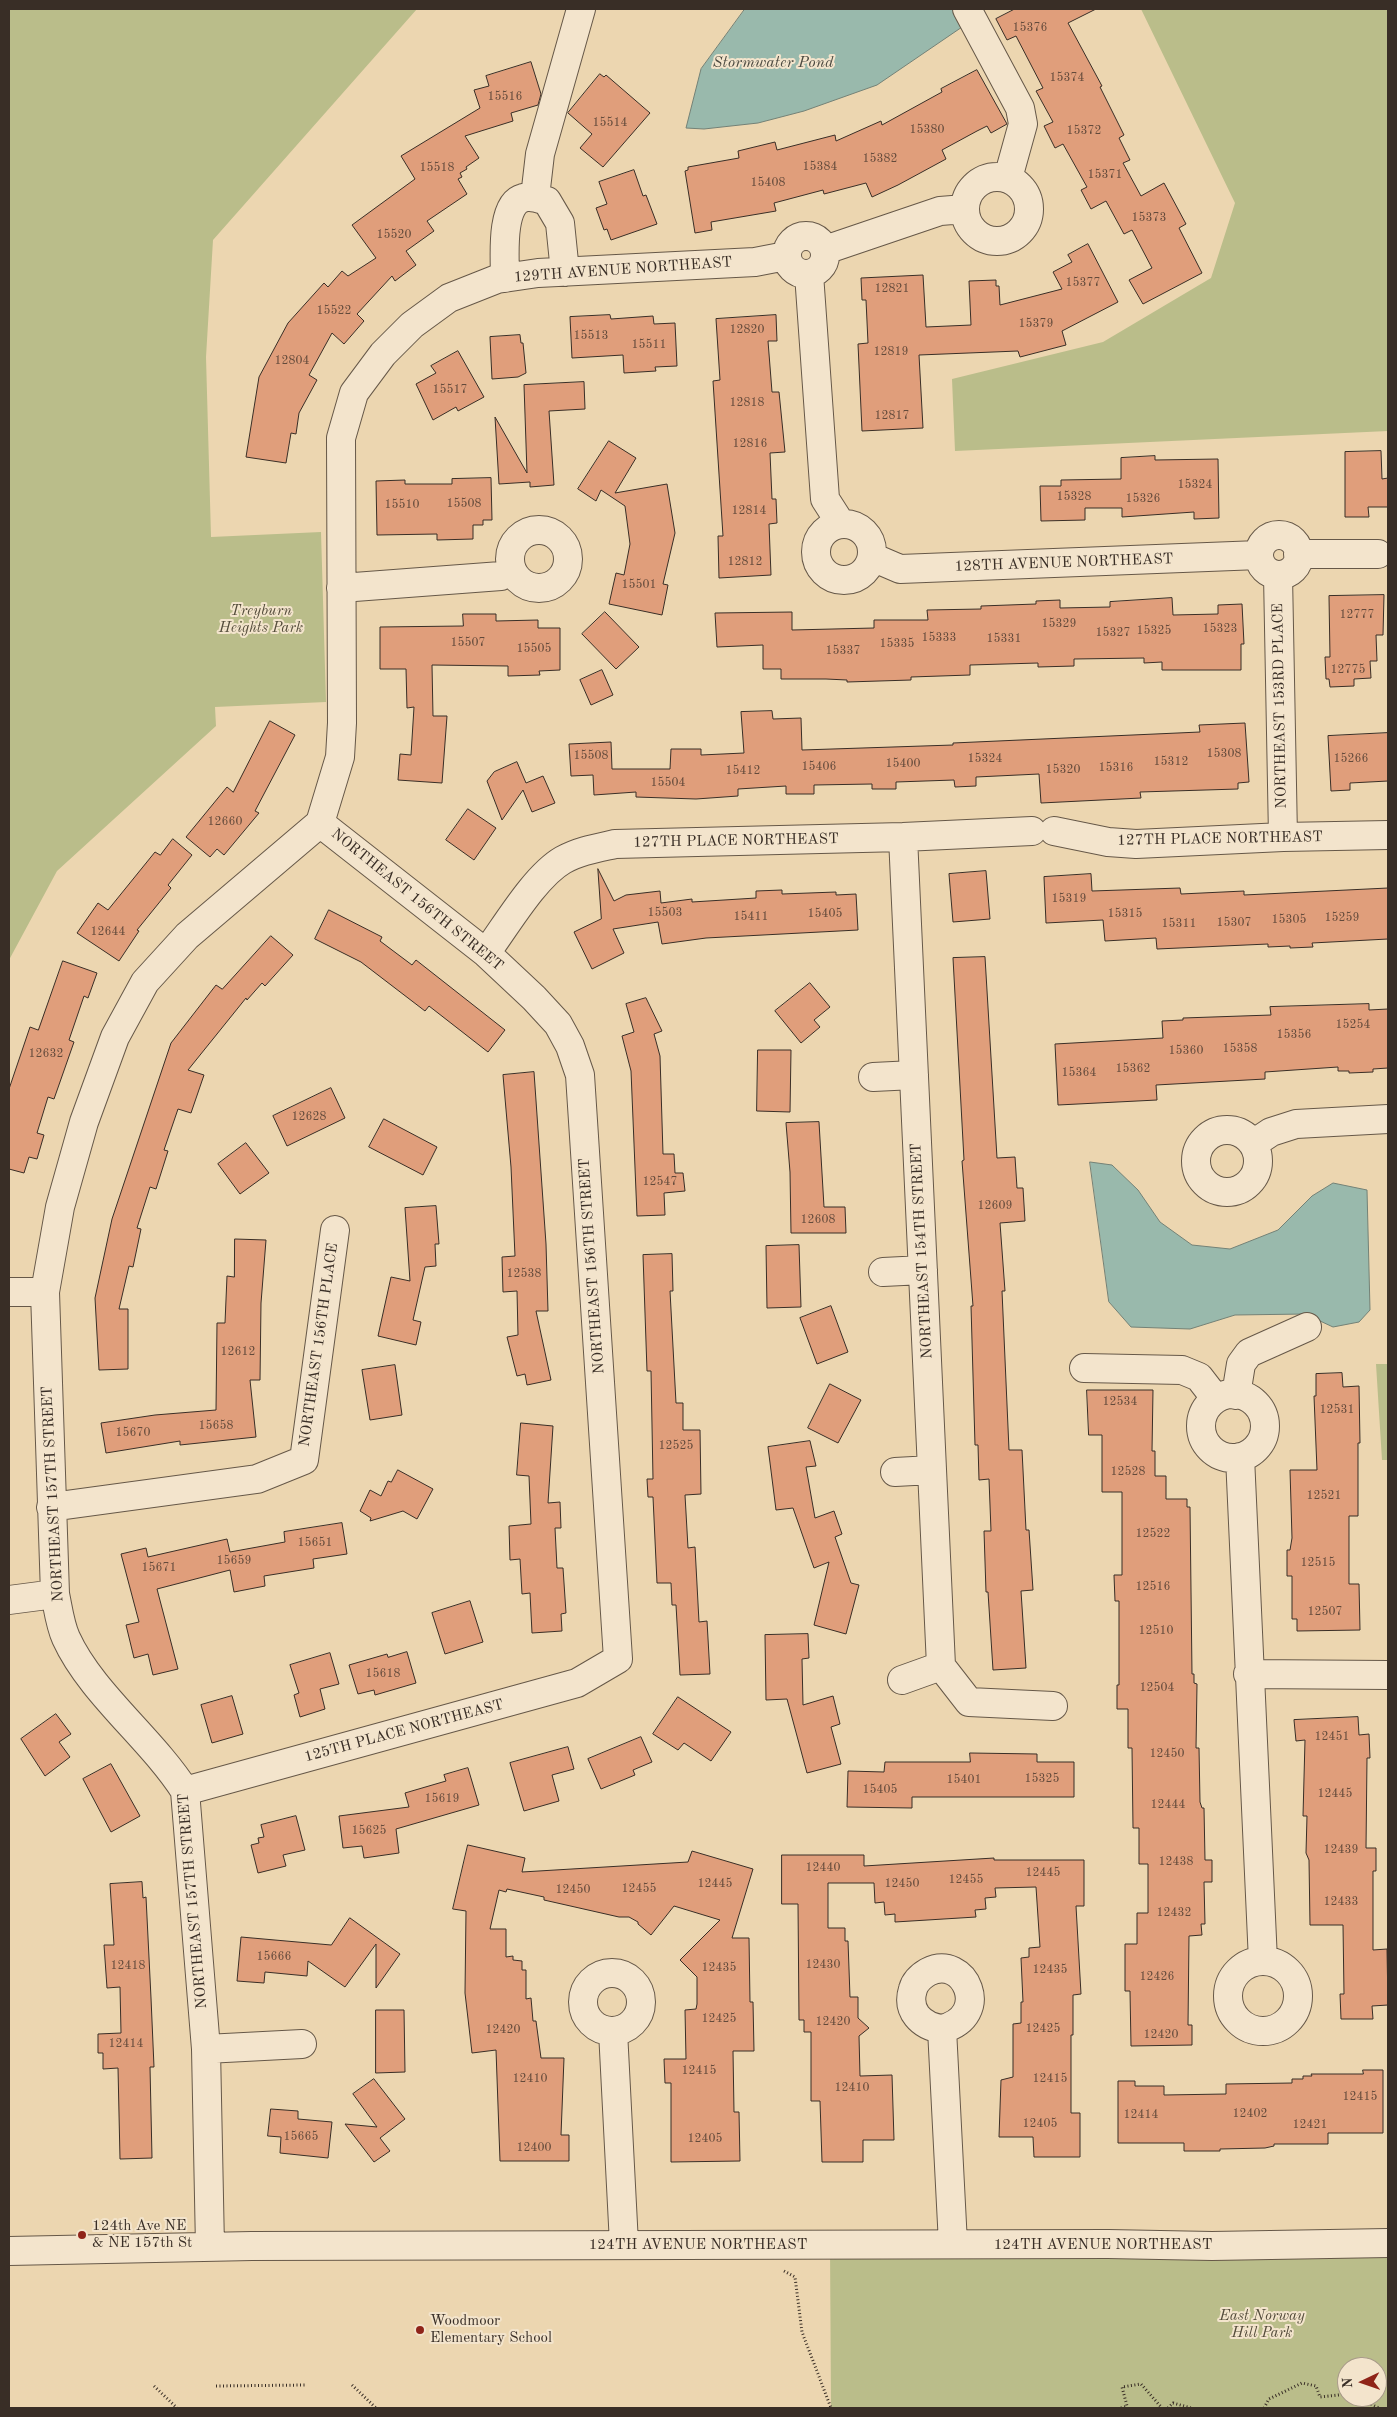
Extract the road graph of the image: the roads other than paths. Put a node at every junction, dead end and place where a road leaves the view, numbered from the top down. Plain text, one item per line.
1 (581, 9) edge
2 (968, 9) edge
3 (1008, 178) junction
4 (535, 198) junction
5 (964, 209) junction
6 (825, 250) junction
7 (786, 256) junction
8 (565, 272) junction
9 (809, 274) junction
10 (505, 278) junction
11 (354, 393) joint
12 (841, 524) junction
13 (1298, 554) junction
14 (1378, 554) dead end
15 (1259, 555) junction
16 (872, 557) junction
17 (512, 570) dead end
18 (1278, 575) junction
19 (341, 588) junction
20 (320, 823) junction
21 (1388, 835) edge
22 (903, 837) junction
23 (1284, 837) junction
24 (486, 952) junction
25 (914, 1075) junction
26 (872, 1077) dead end
27 (1388, 1119) edge
28 (1253, 1144) dead end
29 (335, 1230) dead end
30 (923, 1270) junction
31 (883, 1272) dead end
32 (9, 1292) edge
33 (45, 1292) junction
34 (1307, 1327) dead end
35 (1084, 1368) dead end
36 (1226, 1397) junction
37 (1240, 1457) junction
38 (932, 1470) junction
39 (895, 1472) dead end
40 (51, 1507) junction
41 (55, 1594) junction
42 (9, 1600) edge
43 (618, 1659) joint
44 (941, 1666) junction
45 (1248, 1674) junction
46 (1388, 1675) edge
47 (902, 1680) dead end
48 (1053, 1706) dead end
49 (185, 1791) junction
50 (1263, 1961) dead end
51 (942, 2028) dead end
52 (613, 2031) dead end
53 (302, 2044) dead end
54 (206, 2049) junction
55 (1388, 2243) edge
56 (624, 2244) junction
57 (953, 2244) junction
58 (210, 2246) junction
59 (9, 2252) edge

1 - 4 street
2 - 3 street
3 - 5 street
3 - 5 street
4 - 8 street
4 - 10 street
5 - 6 street
6 - 7 street
6 - 9 street
7 - 8 street, 129TH AVENUE NORTHEAST
7 - 9 street
8 - 10 street, 129TH AVENUE NORTHEAST
9 - 12 street
10 - 11 street, 129TH AVENUE NORTHEAST
11 - 19 street, NORTHEAST 156TH STREET
12 - 16 street
12 - 16 street
13 - 14 street
13 - 15 street
13 - 18 street
15 - 16 street, 128TH AVENUE NORTHEAST
15 - 18 street
17 - 19 street
18 - 23 street, NORTHEAST 153RD PLACE
19 - 20 street, NORTHEAST 156TH STREET
20 - 24 street, NORTHEAST 156TH STREET
20 - 33 street, NORTHEAST 157TH STREET
21 - 23 street, 127TH PLACE NORTHEAST
22 - 23 street, 127TH PLACE NORTHEAST
22 - 24 street, 127TH PLACE NORTHEAST
22 - 25 street, NORTHEAST 154TH STREET
24 - 43 street, NORTHEAST 156TH STREET
25 - 26 street
25 - 30 street, NORTHEAST 154TH STREET
27 - 28 street
29 - 40 street, NORTHEAST 156TH PLACE
30 - 31 street
30 - 38 street, NORTHEAST 154TH STREET
32 - 33 street
33 - 40 street, NORTHEAST 157TH STREET
34 - 36 street
35 - 36 street
36 - 37 street
36 - 37 street
37 - 45 street
38 - 39 street
38 - 44 street, NORTHEAST 154TH STREET
40 - 41 street, NORTHEAST 157TH STREET
41 - 42 street
41 - 49 street, NORTHEAST 157TH STREET
43 - 49 street, 125TH PLACE NORTHEAST
44 - 47 street
44 - 48 street
45 - 46 street
45 - 50 street
49 - 54 street, NORTHEAST 157TH STREET
51 - 57 street
52 - 56 street
53 - 54 street
54 - 58 street, NORTHEAST 157TH STREET
55 - 57 street, 124TH AVENUE NORTHEAST
56 - 57 street, 124TH AVENUE NORTHEAST
56 - 58 street, 124TH AVENUE NORTHEAST
58 - 59 street, 124TH AVENUE NORTHEAST

